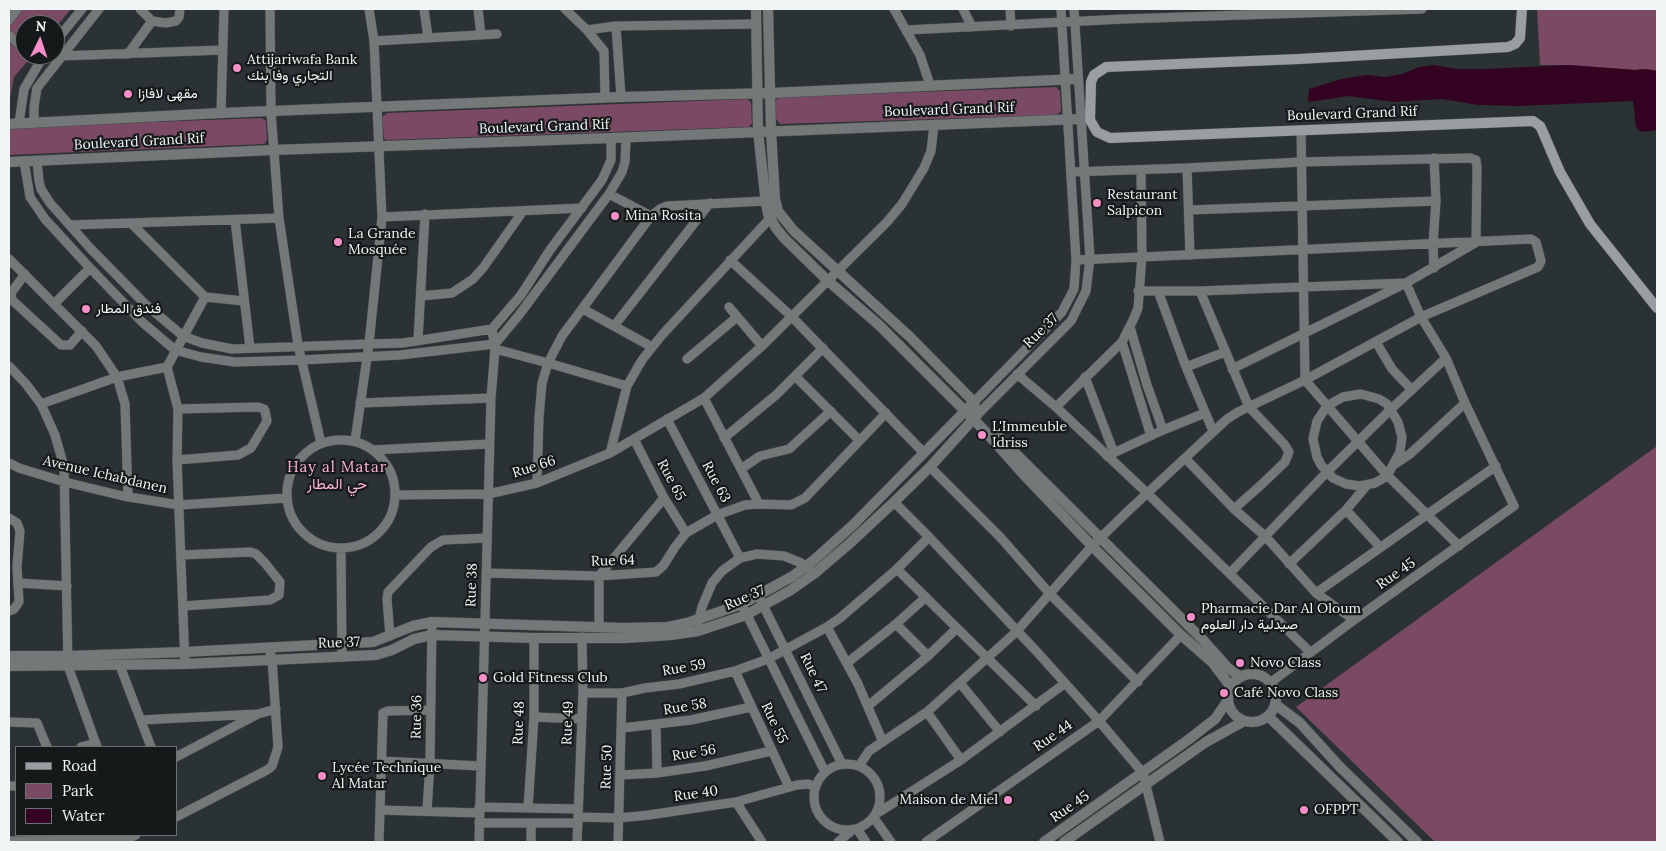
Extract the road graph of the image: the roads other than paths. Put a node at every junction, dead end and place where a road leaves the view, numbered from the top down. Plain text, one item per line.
1 (17, 9) edge
2 (82, 9) edge
3 (99, 9) edge
4 (140, 9) edge
5 (180, 9) edge
6 (224, 9) edge
7 (270, 9) edge
8 (368, 9) edge
9 (424, 9) edge
10 (478, 9) edge
11 (565, 9) edge
12 (756, 9) edge
13 (768, 9) edge
14 (894, 9) edge
15 (963, 9) edge
16 (1010, 9) edge
17 (1061, 9) edge
18 (1074, 9) edge
19 (1122, 9) edge
20 (1422, 9) edge
21 (1522, 9) edge
22 (1299, 11) edge
23 (1170, 13) edge
24 (1123, 19) junction
25 (9, 20) edge
26 (152, 20) junction
27 (1062, 23) junction
28 (1075, 23) junction
29 (756, 24) junction
30 (616, 26) junction
31 (1010, 26) junction
32 (972, 27) junction
33 (65, 30) edge
34 (587, 30) junction
35 (907, 30) junction
36 (497, 34) dead end
37 (481, 35) junction
38 (428, 37) junction
39 (374, 41) junction
40 (222, 50) junction
41 (65, 51) edge
42 (128, 54) junction
43 (65, 56) edge
44 (38, 65) edge
45 (55, 65) edge
46 (1078, 79) junction
47 (1064, 80) junction
48 (930, 86) junction
49 (757, 93) junction
50 (770, 93) junction
51 (621, 97) junction
52 (606, 98) junction
53 (378, 108) junction
54 (270, 112) junction
55 (220, 113) junction
56 (1067, 119) junction
57 (1080, 119) junction
58 (34, 122) junction
59 (14, 123) edge
60 (934, 125) junction
61 (1301, 130) junction
62 (758, 131) junction
63 (772, 131) junction
64 (611, 138) junction
65 (626, 138) junction
66 (379, 146) junction
67 (273, 150) junction
68 (1434, 158) junction
69 (37, 161) junction
70 (9, 162) edge
71 (24, 162) junction
72 (1301, 162) junction
73 (1186, 168) junction
74 (1140, 170) junction
75 (1086, 171) junction
76 (1071, 172) junction
77 (609, 194) junction
78 (765, 200) junction
79 (1436, 201) junction
80 (710, 203) junction
81 (1301, 206) junction
82 (582, 208) junction
83 (523, 210) junction
84 (1189, 210) junction
85 (426, 214) junction
86 (774, 214) junction
87 (651, 216) junction
88 (382, 217) junction
89 (279, 218) junction
90 (235, 220) junction
91 (132, 224) junction
92 (70, 225) junction
93 (1476, 242) junction
94 (1433, 244) junction
95 (1302, 250) junction
96 (1190, 255) junction
97 (1142, 256) junction
98 (1090, 258) junction
99 (9, 259) edge
100 (730, 260) junction
101 (1076, 260) junction
102 (90, 268) junction
103 (1434, 268) junction
104 (836, 271) junction
105 (25, 274) junction
106 (827, 280) junction
107 (1406, 283) junction
108 (1302, 287) junction
109 (1138, 291) junction
110 (1158, 291) junction
111 (1200, 291) junction
112 (421, 296) junction
113 (205, 297) junction
114 (244, 301) junction
115 (54, 304) junction
116 (729, 307) dead end
117 (1657, 308) edge
118 (582, 309) junction
119 (1062, 312) junction
120 (791, 316) junction
121 (1421, 316) junction
122 (737, 317) junction
123 (1071, 321) junction
124 (614, 326) junction
125 (1130, 327) junction
126 (492, 329) junction
127 (82, 331) junction
128 (1304, 334) junction
129 (183, 336) junction
130 (418, 340) junction
131 (1122, 342) junction
132 (1376, 342) junction
133 (369, 344) junction
134 (298, 345) junction
135 (762, 346) junction
136 (495, 347) junction
137 (652, 347) junction
138 (250, 348) junction
139 (823, 348) junction
140 (175, 350) junction
141 (1225, 352) junction
142 (367, 356) junction
143 (1446, 358) junction
144 (687, 359) dead end
145 (301, 360) junction
146 (548, 363) junction
147 (9, 366) edge
148 (1186, 366) junction
149 (166, 367) junction
150 (1232, 368) junction
151 (1017, 374) junction
152 (117, 376) junction
153 (796, 376) junction
154 (1085, 378) junction
155 (1304, 380) junction
156 (1147, 385) junction
157 (627, 386) junction
158 (1136, 389) junction
159 (1412, 390) junction
160 (490, 398) junction
161 (704, 398) junction
162 (974, 402) junction
163 (360, 403) junction
164 (1465, 403) junction
165 (41, 404) junction
166 (1056, 406) junction
167 (1327, 406) junction
168 (1249, 407) junction
169 (178, 409) junction
170 (1390, 410) junction
171 (831, 411) junction
172 (965, 412) junction
173 (886, 413) junction
174 (1205, 413) junction
175 (975, 417) junction
176 (667, 419) junction
177 (1163, 430) junction
178 (1213, 430) junction
179 (1151, 436) junction
180 (724, 438) junction
181 (634, 439) junction
182 (859, 440) junction
183 (355, 441) junction
184 (321, 443) junction
185 (1358, 443) junction
186 (489, 444) junction
187 (373, 450) junction
188 (610, 452) junction
189 (924, 452) junction
190 (1110, 454) junction
191 (1185, 458) junction
192 (177, 460) junction
193 (9, 463) edge
194 (1395, 464) junction
195 (1496, 466) junction
196 (930, 467) junction
197 (741, 469) junction
198 (1327, 472) junction
199 (1387, 475) junction
200 (65, 482) junction
201 (537, 482) junction
202 (1367, 485) junction
203 (1147, 493) junction
204 (488, 494) junction
205 (396, 495) junction
206 (128, 497) junction
207 (287, 498) junction
208 (664, 498) junction
209 (894, 502) junction
210 (759, 504) junction
211 (179, 505) junction
212 (1234, 509) junction
213 (1346, 510) junction
214 (1426, 514) junction
215 (717, 515) junction
216 (9, 518) edge
217 (686, 534) junction
218 (929, 537) junction
219 (1266, 537) junction
220 (487, 538) junction
221 (1096, 543) junction
222 (1459, 546) junction
223 (1380, 547) junction
224 (341, 549) junction
225 (181, 555) junction
226 (740, 558) junction
227 (1289, 564) junction
228 (13, 566) edge
229 (806, 566) junction
230 (897, 569) junction
231 (486, 573) junction
232 (1230, 573) junction
233 (813, 575) junction
234 (599, 576) junction
235 (18, 583) junction
236 (67, 586) junction
237 (1316, 593) junction
238 (1050, 594) junction
239 (758, 595) junction
240 (926, 597) junction
241 (742, 604) junction
242 (183, 606) junction
243 (764, 606) junction
244 (9, 610) edge
245 (746, 615) junction
246 (698, 620) junction
247 (1354, 620) junction
248 (432, 622) junction
249 (484, 624) junction
250 (896, 624) junction
251 (599, 627) junction
252 (827, 627) junction
253 (957, 628) junction
254 (698, 631) junction
255 (1016, 632) junction
256 (432, 635) junction
257 (1181, 635) junction
258 (390, 636) junction
259 (484, 637) junction
260 (582, 637) junction
261 (534, 638) junction
262 (342, 644) junction
263 (269, 648) junction
264 (786, 650) junction
265 (184, 652) junction
266 (1310, 652) junction
267 (9, 656) edge
268 (928, 656) junction
269 (342, 657) junction
270 (272, 659) junction
271 (768, 659) junction
272 (988, 659) junction
273 (68, 661) junction
274 (847, 663) junction
275 (185, 664) junction
276 (9, 666) edge
277 (120, 666) junction
278 (735, 671) junction
279 (1241, 677) junction
280 (1138, 682) junction
281 (960, 683) junction
282 (1270, 683) junction
283 (1064, 684) junction
284 (1231, 687) junction
285 (622, 692) junction
286 (582, 693) junction
287 (1228, 700) junction
288 (1275, 704) junction
289 (868, 706) junction
290 (1036, 706) junction
291 (751, 707) junction
292 (276, 709) junction
293 (431, 710) junction
294 (927, 712) junction
295 (258, 714) junction
296 (534, 716) junction
297 (1268, 716) junction
298 (582, 719) junction
299 (141, 720) junction
300 (1099, 721) junction
301 (1244, 721) junction
302 (9, 722) edge
303 (656, 725) junction
304 (622, 728) junction
305 (1000, 732) junction
306 (883, 742) junction
307 (97, 745) edge
308 (47, 746) edge
309 (151, 746) edge
310 (771, 750) junction
311 (178, 756) edge
312 (961, 760) junction
313 (381, 761) junction
314 (430, 763) junction
315 (842, 764) junction
316 (480, 766) junction
317 (859, 766) junction
318 (825, 772) junction
319 (1143, 772) junction
320 (657, 773) junction
321 (620, 775) junction
322 (1146, 784) junction
323 (789, 787) junction
324 (816, 787) junction
325 (736, 802) junction
326 (528, 808) junction
327 (380, 810) junction
328 (427, 812) junction
329 (479, 814) junction
330 (178, 815) edge
331 (875, 816) junction
332 (578, 817) junction
333 (618, 818) junction
334 (531, 824) junction
335 (852, 830) junction
336 (126, 839) edge
337 (9, 841) edge
338 (379, 842) edge
339 (479, 842) edge
340 (531, 842) edge
341 (577, 842) edge
342 (618, 842) edge
343 (762, 842) edge
344 (838, 842) edge
345 (866, 842) edge
346 (891, 842) edge
347 (926, 842) edge
348 (1044, 842) edge
349 (1064, 842) edge
350 (1160, 842) edge
351 (1398, 842) edge
352 (1417, 842) edge

1 - 25 street
2 - 33 street
3 - 41 street
4 - 26 street
5 - 26 street
6 - 40 street
7 - 54 street
8 - 39 street
9 - 38 street
10 - 37 street
11 - 34 street
12 - 29 street
13 - 50 street
14 - 35 street
15 - 32 street
16 - 31 street
17 - 27 street, Rue 37
18 - 28 street, Rue 37
19 - 24 street
20 - 22 street
21 - 61 main road, Boulevard Grand Rif
22 - 23 street
23 - 24 street
24 - 28 street
26 - 42 street
27 - 28 street
27 - 31 street
27 - 47 street, Rue 37
28 - 46 street, Rue 37
29 - 30 street
29 - 49 street
30 - 34 street
30 - 51 street
31 - 32 street
32 - 35 street
34 - 52 street
35 - 48 street
36 - 37 street
37 - 38 street
38 - 39 street
39 - 53 street
40 - 42 street
40 - 55 street
42 - 43 street
44 - 59 street
45 - 58 street
46 - 47 street, Boulevard Grand Rif
46 - 57 street, Rue 37
47 - 48 street, Boulevard Grand Rif
47 - 56 street, Rue 37
48 - 50 street, Boulevard Grand Rif
49 - 50 street, Boulevard Grand Rif
49 - 51 street, Boulevard Grand Rif
49 - 62 street
50 - 63 street
51 - 52 street, Boulevard Grand Rif
52 - 53 street, Boulevard Grand Rif
53 - 54 street, Boulevard Grand Rif
53 - 66 street
54 - 55 street, Boulevard Grand Rif
54 - 67 street
55 - 58 street, Boulevard Grand Rif
56 - 57 street, Boulevard Grand Rif
56 - 60 street, Boulevard Grand Rif
56 - 76 street, Rue 37
57 - 75 street, Rue 37
58 - 59 street, Boulevard Grand Rif
60 - 63 street, Boulevard Grand Rif
60 - 104 street, Rue 66
61 - 72 street
61 - 117 main road, Boulevard Grand Rif
62 - 63 street, Boulevard Grand Rif
62 - 65 street, Boulevard Grand Rif
62 - 78 street
63 - 86 street
64 - 65 street, Boulevard Grand Rif
64 - 66 street, Boulevard Grand Rif
64 - 82 street
65 - 77 street
66 - 67 street, Boulevard Grand Rif
66 - 88 street
67 - 69 street, Boulevard Grand Rif
67 - 89 street
68 - 72 street
68 - 79 street
68 - 93 street
69 - 71 street, Boulevard Grand Rif
69 - 92 street
70 - 71 street, Boulevard Grand Rif
71 - 102 street
72 - 73 street
72 - 81 street
73 - 74 street
73 - 84 street
74 - 75 street
74 - 97 street
75 - 76 street
75 - 98 street, Rue 37
76 - 101 street, Rue 37
77 - 87 street
77 - 136 street
78 - 80 street
78 - 86 street
79 - 81 street
79 - 94 street
80 - 87 street
80 - 124 street
81 - 84 street
81 - 95 street
82 - 83 street
82 - 126 street
83 - 85 street
83 - 112 street
84 - 96 street
85 - 88 street
85 - 112 street
86 - 100 street
86 - 104 street
86 - 106 street
87 - 118 street
88 - 133 street
89 - 90 street
89 - 134 street
90 - 91 street
90 - 114 street
91 - 92 street
91 - 113 street
92 - 129 street
93 - 94 street
93 - 103 street
93 - 121 street
94 - 95 street
94 - 103 street
95 - 96 street
95 - 108 street
96 - 97 street
97 - 98 street
97 - 109 street
98 - 101 street
98 - 123 street, Rue 37
99 - 105 street
100 - 120 street
100 - 137 street
101 - 119 street, Rue 37
102 - 115 street
102 - 140 street
103 - 107 street
104 - 106 street, Rue 66
104 - 162 street
105 - 115 street
105 - 127 street
106 - 120 street, Rue 66
106 - 172 street
107 - 108 street
107 - 121 street
107 - 128 street
108 - 111 street
108 - 128 street
109 - 110 street
109 - 125 street
110 - 111 street
110 - 148 street
111 - 141 street
112 - 130 street
113 - 114 street
113 - 129 street
114 - 138 street
115 - 127 street
116 - 122 street
118 - 124 street
118 - 146 street
119 - 123 street
119 - 162 street, Rue 37
120 - 135 street, Rue 66
120 - 139 street
121 - 132 street
121 - 143 street
122 - 135 street
122 - 144 street
123 - 151 street, Rue 37
124 - 137 street
125 - 131 street
125 - 156 street
126 - 130 street
126 - 136 street, Rue 38
127 - 152 street
128 - 150 street
128 - 155 street
129 - 138 street
129 - 140 street
130 - 133 street
131 - 154 street
131 - 158 street
132 - 155 street
132 - 159 street
133 - 134 street
133 - 142 street
134 - 138 street
134 - 145 street
135 - 161 street, Rue 66
136 - 142 street
136 - 146 street
136 - 160 street, Rue 38
137 - 157 street
139 - 153 street
139 - 173 street
140 - 145 street
140 - 149 street
141 - 148 street
141 - 150 street
142 - 145 street
142 - 163 street
143 - 159 street
143 - 164 street
145 - 184 street
146 - 157 street
146 - 201 street
147 - 165 street
148 - 174 street
149 - 152 street
149 - 169 street
150 - 168 street
151 - 166 street
151 - 175 street, Rue 37
152 - 165 street
152 - 206 street
153 - 171 street
153 - 180 street
154 - 166 street
154 - 190 street
155 - 167 street
155 - 168 street
156 - 158 street
156 - 177 street
157 - 188 street
158 - 179 street
159 - 170 street
160 - 163 street
160 - 186 street, Rue 38
161 - 176 street, Rue 66
161 - 180 street
162 - 172 street, Rue 37
162 - 175 street
163 - 183 street
164 - 194 street
164 - 195 street
165 - 200 street
166 - 190 street
167 - 170 street
167 - 185 street
167 - 198 street
168 - 178 street
168 - 212 street
169 - 192 street
169 - 192 street
170 - 185 street
170 - 194 street
171 - 182 street
171 - 197 street
172 - 175 street
172 - 189 street, Rue 37
173 - 182 street, Rue 64
173 - 189 street
174 - 177 street
174 - 178 street
175 - 196 street, Rue 37
175 - 221 street
176 - 181 street, Rue 66
176 - 215 street, Rue 63
177 - 179 street
178 - 191 street
179 - 190 street
180 - 197 street
181 - 188 street, Rue 66
181 - 208 street, Rue 65
182 - 210 street, Rue 64
183 - 184 street
183 - 187 street
184 - 207 street
185 - 198 street
185 - 199 street
186 - 187 street
186 - 204 street, Rue 38
187 - 205 street
188 - 201 street, Rue 66
189 - 229 street, Rue 37
190 - 203 street
191 - 203 street
191 - 212 street
192 - 211 street
193 - 200 street, Avenue Ichabdanen
194 - 199 street
195 - 214 street
195 - 222 street, Rue 45
196 - 209 street, Rue 37
196 - 238 street
197 - 210 street
198 - 202 street
198 - 219 street
199 - 202 street
199 - 214 street
200 - 206 street, Avenue Ichabdanen
200 - 236 street
201 - 204 street, Rue 66
202 - 213 street
203 - 221 street
203 - 232 street
204 - 205 street, Rue 66
204 - 220 street, Rue 38
205 - 224 street
206 - 211 street, Avenue Ichabdanen
207 - 211 street, Avenue Ichabdanen
207 - 224 street
208 - 217 street, Rue 65
208 - 234 street
209 - 218 street
209 - 233 street, Rue 37
210 - 215 street, Rue 64
211 - 225 street
212 - 219 street
213 - 223 street
213 - 227 street
214 - 222 street
214 - 223 street
215 - 217 street, Rue 64
215 - 226 street, Rue 63
216 - 228 street
217 - 234 street, Rue 64
218 - 230 street, Rue 59
218 - 255 street
219 - 227 street
219 - 232 street
220 - 231 street, Rue 38
220 - 258 street
221 - 238 street
221 - 257 street
221 - 279 street
222 - 247 street, Rue 45
223 - 237 street
224 - 262 street
225 - 242 street
225 - 242 street
226 - 229 street
226 - 246 street
227 - 237 street
228 - 235 street
229 - 233 street
229 - 239 street, Rue 37
230 - 240 street
230 - 252 street, Rue 59
231 - 234 street, Rue 64
231 - 249 street, Rue 38
232 - 266 street
233 - 243 street, Rue 37
234 - 251 street
235 - 236 street
235 - 244 street
236 - 273 street
237 - 247 street
238 - 255 street
238 - 280 street
239 - 241 street, Rue 37
239 - 243 street, Rue 47
240 - 250 street
240 - 253 street
241 - 245 street
241 - 246 street, Rue 37
242 - 265 street
243 - 245 street, Rue 37
243 - 264 street, Rue 47
245 - 254 street, Rue 37
245 - 271 street
246 - 251 street, Rue 37
246 - 254 street
247 - 266 street, Rue 45
248 - 249 street, Rue 37
248 - 256 street, Rue 36
248 - 258 street, Rue 37
249 - 251 street, Rue 37
249 - 259 street, Rue 38
250 - 268 street
250 - 274 street
252 - 264 street, Rue 59
252 - 274 street
253 - 268 street
253 - 272 street
254 - 260 street, Rue 37
255 - 272 street
255 - 283 street
256 - 259 street, Rue 37
256 - 269 street, Rue 37
256 - 293 street, Rue 36
257 - 280 street, Rue 44
257 - 284 street
258 - 262 street, Rue 37
259 - 261 street, Rue 37
259 - 316 street, Rue 38
260 - 261 street, Rue 37
260 - 286 street, Rue 49
261 - 296 street, Rue 48
262 - 263 street, Rue 37
262 - 269 street
263 - 265 street, Rue 37
263 - 270 street
264 - 271 street, Rue 59
264 - 315 street, Rue 47
265 - 273 street, Rue 37
265 - 275 street
266 - 282 street, Rue 45
267 - 273 street, Rue 37
268 - 289 street
269 - 270 street, Rue 37
270 - 275 street, Rue 37
270 - 292 street
271 - 278 street, Rue 59
271 - 318 street
272 - 281 street
272 - 290 street
273 - 276 street, Rue 37
273 - 277 street, Rue 37
273 - 307 street
274 - 289 street
275 - 277 street, Rue 37
277 - 299 street
278 - 285 street, Rue 59
278 - 291 street, Rue 55
279 - 282 street
279 - 284 street
280 - 300 street, Rue 44
281 - 294 street
281 - 305 street
282 - 288 street
283 - 290 street
283 - 300 street
284 - 287 street
285 - 286 street, Rue 59
285 - 304 street, Rue 50
286 - 298 street, Rue 49
287 - 301 street
287 - 319 street, Rue 45
288 - 297 street
288 - 352 street
289 - 306 street
290 - 305 street
291 - 303 street, Rue 58
291 - 310 street, Rue 55
292 - 295 street
292 - 330 street
293 - 313 street
293 - 314 street, Rue 36
294 - 306 street
294 - 312 street
295 - 299 street
295 - 311 street
296 - 298 street
296 - 326 street, Rue 48
297 - 301 street
297 - 351 street
298 - 332 street, Rue 49
299 - 309 street
300 - 319 street
300 - 347 street, Rue 44
301 - 322 street, Rue 45
302 - 308 street
303 - 304 street, Rue 58
303 - 320 street
304 - 321 street, Rue 50
305 - 312 street
306 - 317 street
310 - 320 street, Rue 56
310 - 323 street, Rue 55
312 - 331 street
313 - 314 street
313 - 327 street
314 - 316 street
314 - 328 street, Rue 36
315 - 317 street
315 - 318 street
316 - 329 street, Rue 38
317 - 331 street
318 - 324 street
319 - 322 street
319 - 348 street, Rue 45
320 - 321 street, Rue 56
321 - 333 street, Rue 50
322 - 349 street, Rue 45
322 - 350 street
323 - 324 street, Rue 40
323 - 325 street, Rue 40
324 - 335 street
325 - 333 street, Rue 40
325 - 343 street
326 - 329 street, Rue 40
326 - 332 street, Rue 40
327 - 328 street, Rue 40
327 - 338 street
328 - 329 street, Rue 40
329 - 334 street, Rue 40
329 - 339 street, Rue 38
331 - 335 street
331 - 346 street
332 - 333 street, Rue 40
332 - 334 street, Rue 40
332 - 341 street, Rue 49
333 - 342 street, Rue 50
334 - 340 street
335 - 344 street
335 - 345 street
336 - 337 street

